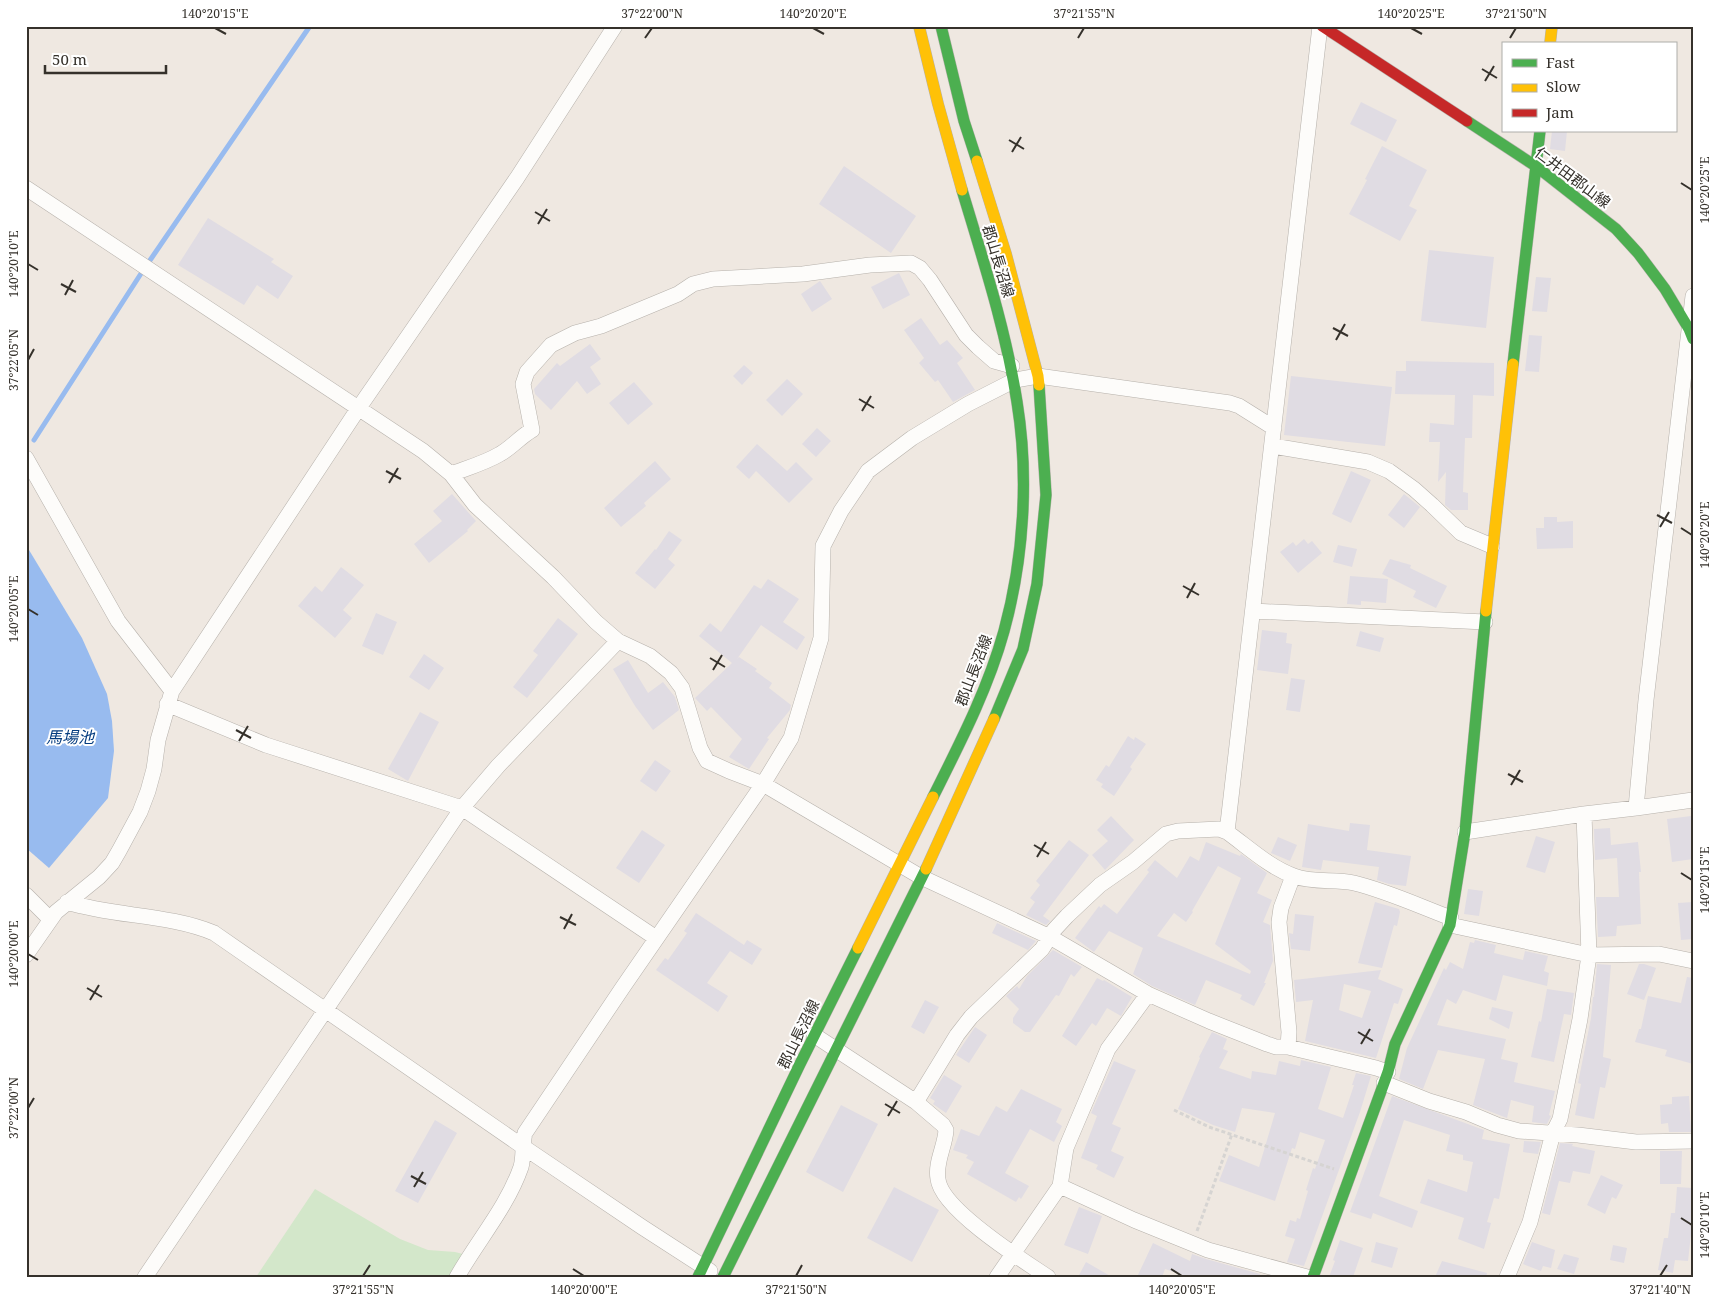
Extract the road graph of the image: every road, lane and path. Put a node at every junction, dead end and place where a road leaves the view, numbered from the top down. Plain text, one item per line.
1 (615, 26) edge
2 (919, 26) edge
3 (941, 26) edge
4 (1321, 26) edge
5 (1552, 26) edge
6 (1550, 42) edge
7 (1540, 132) edge
8 (1536, 167) junction
9 (26, 188) edge
10 (1693, 296) edge
11 (1691, 334) edge
12 (1013, 373) junction
13 (1038, 376) junction
14 (358, 409) junction
15 (1274, 428) junction
16 (1273, 446) junction
17 (26, 458) edge
18 (451, 474) junction
19 (1492, 546) junction
20 (1253, 611) junction
21 (1485, 622) junction
22 (618, 641) junction
23 (169, 698) junction
24 (763, 784) junction
25 (1693, 800) edge
26 (462, 808) junction
27 (1636, 808) junction
28 (1584, 814) junction
29 (1227, 832) junction
30 (1465, 832) junction
31 (900, 864) junction
32 (1293, 876) junction
33 (921, 877) junction
34 (26, 894) edge
35 (67, 902) junction
36 (50, 919) junction
37 (1450, 921) junction
38 (1050, 937) junction
39 (656, 938) junction
40 (26, 955) edge
41 (1589, 955) junction
42 (1693, 961) edge
43 (1148, 994) junction
44 (326, 1010) junction
45 (814, 1035) junction
46 (1288, 1047) junction
47 (835, 1050) junction
48 (1386, 1077) junction
49 (916, 1102) junction
50 (1174, 1110) dead end
51 (1553, 1133) junction
52 (1232, 1134) junction
53 (1693, 1142) edge
54 (522, 1146) junction
55 (1351, 1174) junction
56 (1060, 1186) junction
57 (1192, 1244) junction
58 (1014, 1254) junction
59 (700, 1272) edge
60 (145, 1277) edge
61 (457, 1277) edge
62 (721, 1277) edge
63 (997, 1277) edge
64 (1048, 1277) edge
65 (1307, 1277) edge
66 (1313, 1277) edge
67 (1507, 1277) edge

1 - 14 street
2 - 12 main road, 郡山長沼線
3 - 13 main road, 郡山長沼線
4 - 8 main road, 仁井田郡山線
4 - 15 street
5 - 6 main road
7 - 8 main road
8 - 11 main road, 仁井田郡山線
8 - 19 main road
9 - 14 street
10 - 11 street
11 - 27 street
12 - 13 street
12 - 18 street
12 - 24 street
12 - 31 main road, 郡山長沼線
13 - 15 street
13 - 33 main road, 郡山長沼線
14 - 18 street
14 - 23 street
15 - 16 street
16 - 19 street
16 - 20 street
17 - 23 street
18 - 22 street
19 - 21 main road
20 - 21 street
20 - 29 street
21 - 30 main road
22 - 24 street
22 - 26 street
23 - 26 street
23 - 35 street
24 - 31 street
24 - 39 street
25 - 27 street
26 - 39 street
26 - 44 street
27 - 28 street
28 - 30 street
28 - 41 street
29 - 32 street
29 - 38 street
30 - 37 main road
31 - 33 street
31 - 45 main road, 郡山長沼線
32 - 37 street
32 - 46 street
33 - 38 street
33 - 47 main road, 郡山長沼線
34 - 36 street
35 - 36 street
35 - 44 street
36 - 40 street
37 - 41 street
37 - 48 main road
38 - 43 street
38 - 49 street
39 - 54 street
41 - 42 street
41 - 51 street
43 - 46 street
43 - 56 street
44 - 54 street
44 - 60 street
45 - 47 street
45 - 59 main road, 郡山長沼線
46 - 48 street
47 - 49 street
47 - 62 main road, 郡山長沼線
48 - 51 street
48 - 55 main road
49 - 58 street
50 - 52 path
51 - 53 street
51 - 67 street
52 - 55 path
52 - 57 path
54 - 59 street
54 - 61 street
55 - 66 main road
56 - 57 street
56 - 58 street
57 - 65 street
58 - 63 street
58 - 64 street
59 - 62 street

